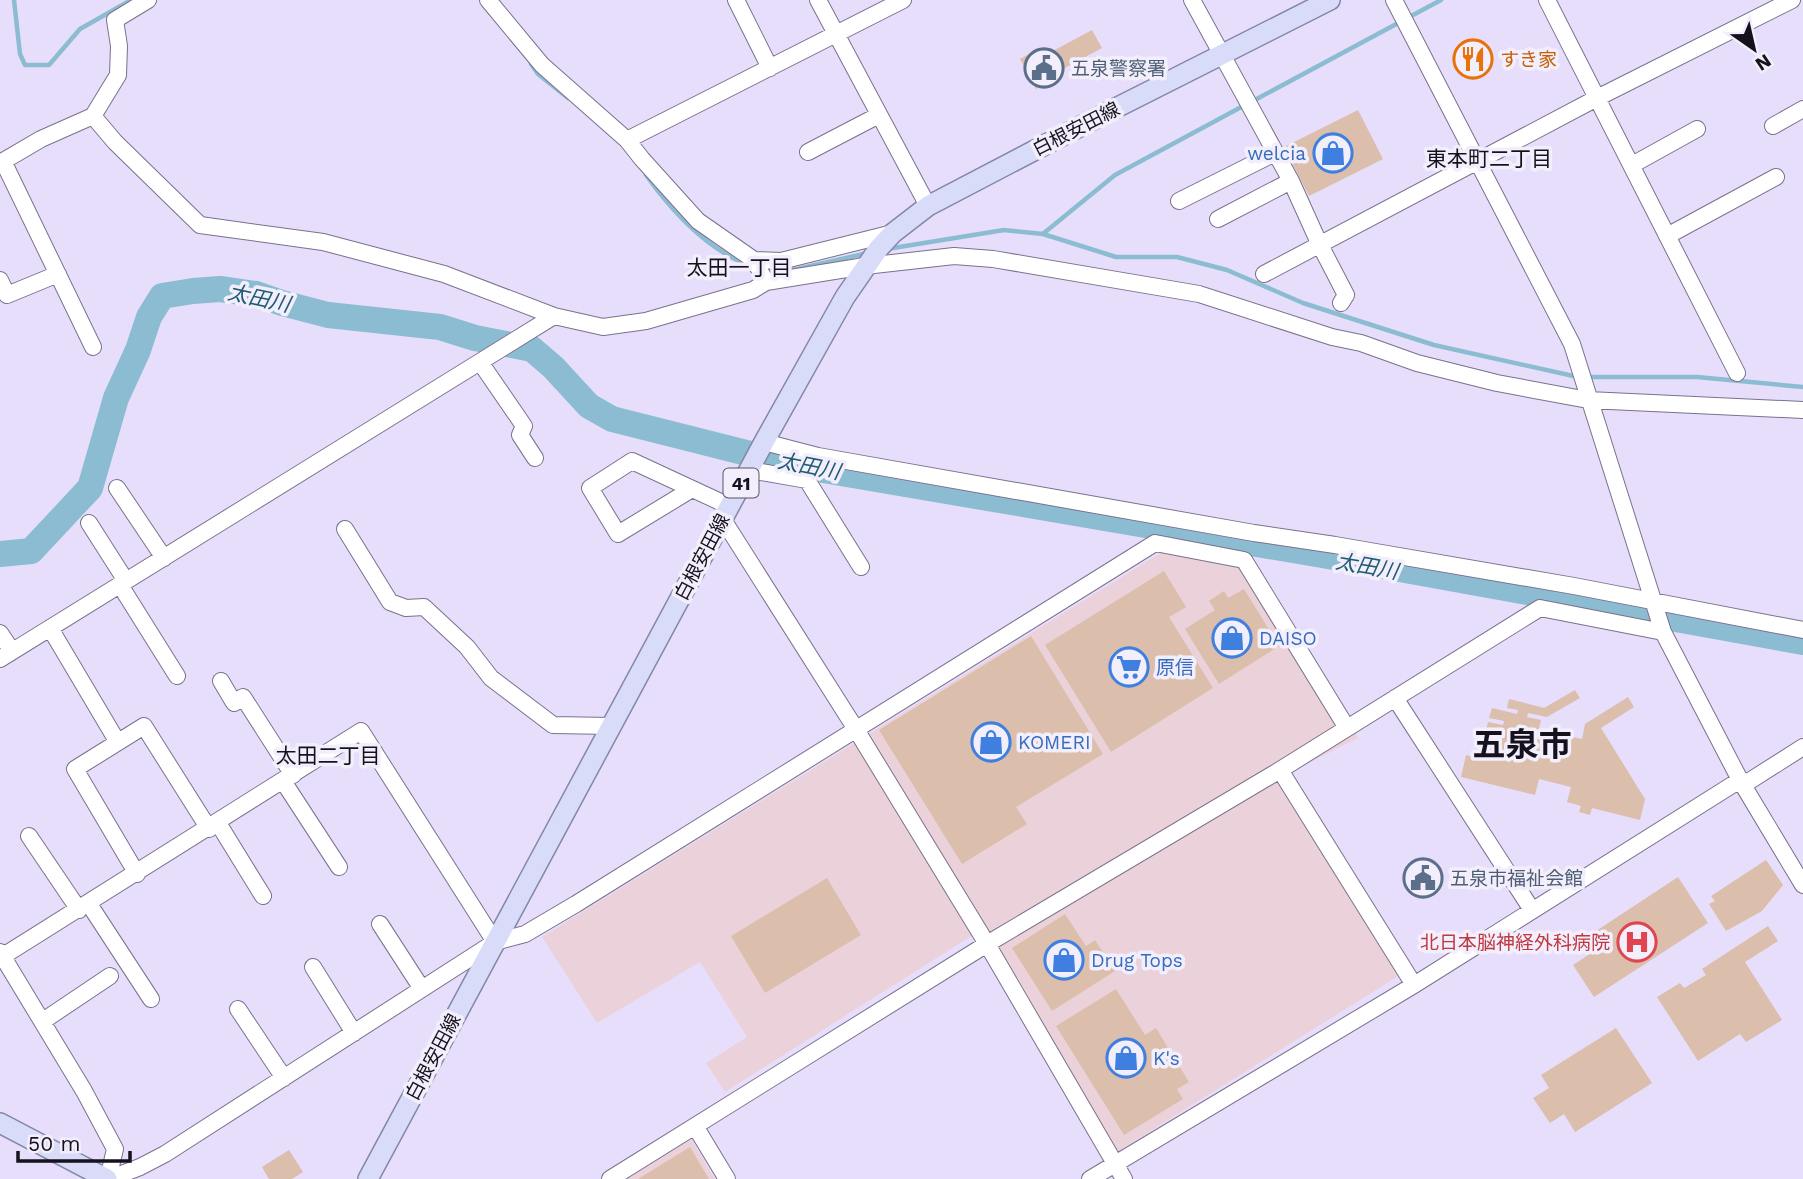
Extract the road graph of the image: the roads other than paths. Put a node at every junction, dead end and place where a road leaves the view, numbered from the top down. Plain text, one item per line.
1 (148, 0) edge
2 (488, 0) edge
3 (736, 0) edge
4 (818, 0) edge
5 (903, 0) edge
6 (1192, 0) edge
7 (1330, 0) edge
8 (1394, 0) edge
9 (1547, 0) edge
10 (1792, 0) edge
11 (836, 36) junction
12 (1221, 56) junction
13 (770, 68) junction
14 (1597, 98) junction
15 (1803, 110) edge
16 (879, 115) junction
17 (93, 116) junction
18 (1773, 126) dead end
19 (1696, 129) dead end
20 (627, 140) junction
21 (808, 152) dead end
22 (1275, 153) junction
23 (2, 162) edge
24 (1477, 162) junction
25 (1632, 165) junction
26 (1776, 177) dead end
27 (1291, 181) junction
28 (1179, 201) dead end
29 (928, 206) junction
30 (1218, 219) dead end
31 (893, 233) junction
32 (1667, 236) junction
33 (1319, 243) junction
34 (754, 260) junction
35 (865, 266) junction
36 (58, 274) junction
37 (1264, 274) dead end
38 (0, 280) edge
39 (766, 282) junction
40 (1342, 303) dead end
41 (554, 316) junction
42 (93, 346) dead end
43 (480, 362) junction
44 (1737, 373) dead end
45 (1588, 400) junction
46 (1803, 410) edge
47 (764, 442) junction
48 (535, 458) dead end
49 (749, 470) junction
50 (117, 488) dead end
51 (692, 489) junction
52 (726, 512) junction
53 (89, 523) dead end
54 (345, 529) dead end
55 (164, 558) junction
56 (861, 567) dead end
57 (123, 583) junction
58 (1654, 603) junction
59 (50, 628) junction
60 (1803, 630) edge
61 (1663, 632) junction
62 (0, 633) edge
63 (6, 655) edge
64 (177, 676) dead end
65 (220, 681) dead end
66 (1395, 698) junction
67 (611, 726) junction
68 (1347, 728) junction
69 (857, 731) junction
70 (117, 741) junction
71 (1803, 747) edge
72 (1280, 770) junction
73 (288, 778) junction
74 (1740, 780) junction
75 (213, 826) junction
76 (29, 836) dead end
77 (339, 867) dead end
78 (137, 874) junction
79 (1803, 885) edge
80 (263, 896) dead end
81 (84, 907) junction
82 (1532, 911) junction
83 (380, 924) dead end
84 (495, 942) junction
85 (987, 944) junction
86 (1, 956) edge
87 (313, 967) dead end
88 (110, 976) dead end
89 (1414, 985) junction
90 (422, 989) junction
91 (151, 999) dead end
92 (238, 1009) dead end
93 (43, 1021) junction
94 (354, 1033) junction
95 (284, 1078) junction
96 (0, 1123) edge
97 (695, 1126) junction
98 (1114, 1163) junction
99 (108, 1179) edge
100 (368, 1179) edge
101 (610, 1179) edge
102 (727, 1179) edge
103 (1090, 1179) edge
104 (1124, 1179) edge

1 - 17 street
2 - 20 street
3 - 13 street
4 - 11 street
5 - 11 street
6 - 12 street
7 - 12 main road, 白根安田線 / 41
8 - 24 street
9 - 14 street
10 - 14 street
11 - 13 street
11 - 16 street
12 - 22 street
12 - 29 main road, 白根安田線 / 41
13 - 20 street
14 - 24 street
14 - 25 street
15 - 18 street
16 - 21 street
16 - 29 street
17 - 23 street
17 - 41 street
19 - 25 street
20 - 34 street
22 - 27 street
22 - 28 street
23 - 36 street
24 - 33 street
24 - 45 street
25 - 32 street
26 - 32 street
27 - 30 street
27 - 33 street
29 - 31 main road, 白根安田線 / 41
31 - 34 street
31 - 35 main road, 白根安田線 / 41
32 - 44 street
33 - 37 street
33 - 40 street
34 - 39 street
35 - 39 street
35 - 45 street
35 - 47 main road, 白根安田線 / 41
36 - 38 street
36 - 42 street
39 - 41 street
41 - 43 street
43 - 48 street
43 - 55 street
45 - 46 street
45 - 58 street
47 - 49 main road, 白根安田線 / 41
47 - 58 street
49 - 52 main road, 白根安田線 / 41
49 - 56 street
50 - 55 street
51 - 51 street
51 - 52 street
52 - 67 main road, 白根安田線 / 41
52 - 69 street
53 - 57 street
54 - 67 street
55 - 57 street
57 - 59 street
57 - 64 street
58 - 60 street
58 - 61 street
59 - 63 street
59 - 70 street
61 - 66 street
61 - 74 street
62 - 63 street
65 - 73 street
66 - 68 street
66 - 82 street
67 - 84 main road, 白根安田線 / 41
68 - 69 street
68 - 72 street
69 - 84 street
69 - 85 street
70 - 75 street
70 - 78 street
71 - 74 street
72 - 85 street
72 - 89 street
73 - 75 street
73 - 77 street
73 - 84 street
74 - 79 street
74 - 82 street
75 - 78 street
75 - 80 street
76 - 81 street
78 - 81 street
81 - 86 street
81 - 91 street
82 - 89 street
83 - 90 street
84 - 90 street
84 - 100 main road, 白根安田線 / 41
85 - 97 street
85 - 98 street
86 - 93 street
87 - 94 street
88 - 93 street
89 - 98 street
90 - 94 street
92 - 95 street
93 - 99 street
94 - 95 street
95 - 99 street
96 - 99 main road
97 - 101 street
97 - 102 street
98 - 103 street
98 - 104 street

